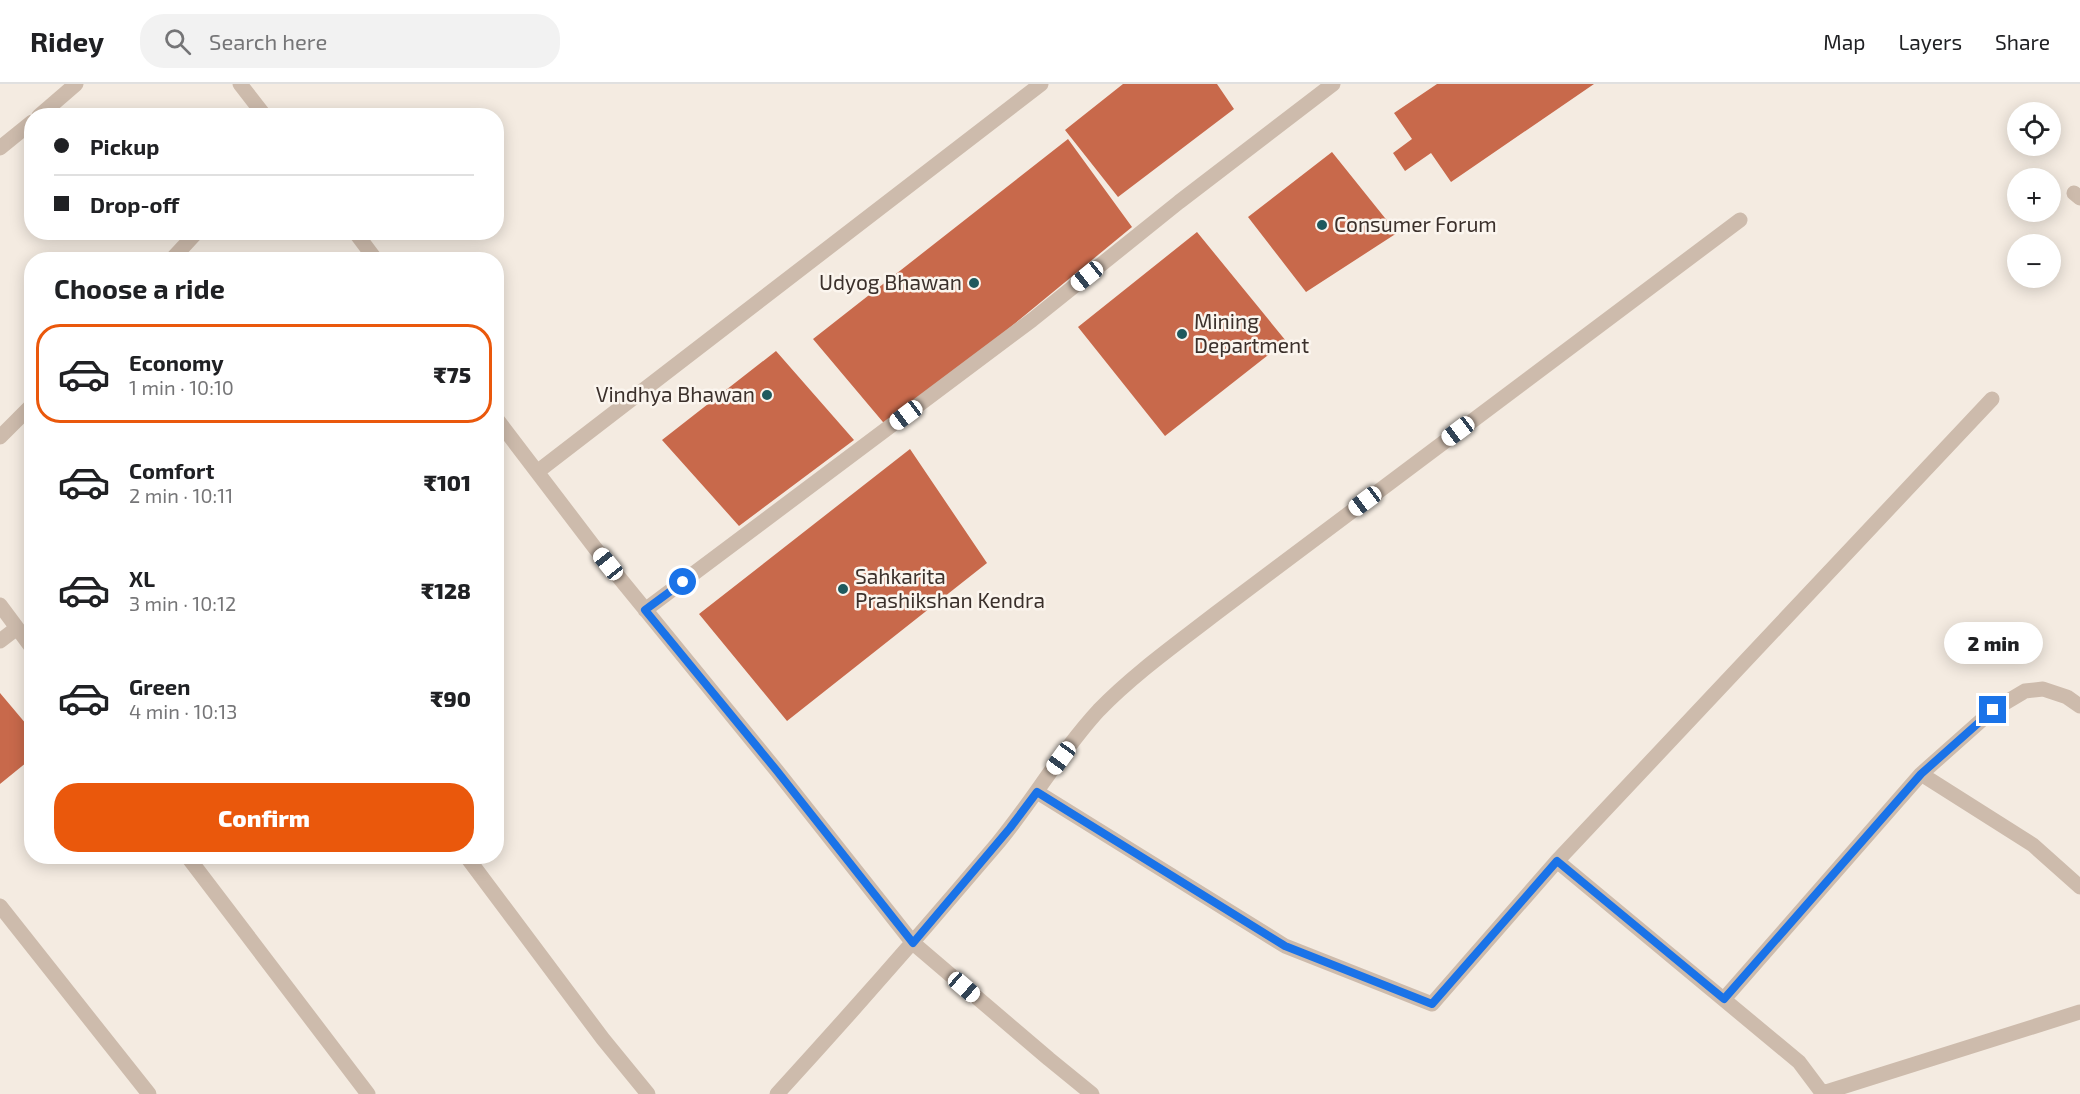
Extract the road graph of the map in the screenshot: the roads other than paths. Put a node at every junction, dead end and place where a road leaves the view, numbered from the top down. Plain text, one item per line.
1 (76, 84) edge
2 (240, 84) edge
3 (1041, 84) edge
4 (1333, 84) edge
5 (48, 108) edge
6 (259, 108) edge
7 (24, 128) edge
8 (0, 148) edge
9 (1740, 220) dead end
10 (190, 240) edge
11 (178, 252) edge
12 (1992, 399) dead end
13 (24, 413) edge
14 (504, 429) edge
15 (0, 437) edge
16 (537, 472) junction
17 (0, 605) edge
18 (645, 610) junction
19 (17, 628) junction
20 (24, 637) edge
21 (0, 641) edge
22 (2080, 706) edge
23 (1921, 774) junction
24 (1037, 792) junction
25 (1557, 861) junction
26 (193, 864) edge
27 (472, 864) edge
28 (2080, 887) edge
29 (0, 906) edge
30 (913, 943) junction
31 (1724, 999) junction
32 (2080, 1012) edge
33 (149, 1094) edge
34 (368, 1094) edge
35 (648, 1094) edge
36 (777, 1094) edge
37 (1092, 1094) edge
38 (1823, 1094) edge

1 - 5 street
2 - 6 street
3 - 16 street
4 - 18 street
7 - 8 street
9 - 24 street
10 - 11 street
12 - 25 street
13 - 15 street
14 - 16 street
16 - 18 street
17 - 19 street
18 - 30 street
19 - 20 street
19 - 21 street
22 - 23 street
23 - 28 street
23 - 31 street
24 - 25 street
24 - 30 street
25 - 31 street
26 - 34 street
27 - 35 street
29 - 33 street
30 - 36 street
30 - 37 street
31 - 38 street
32 - 38 street

